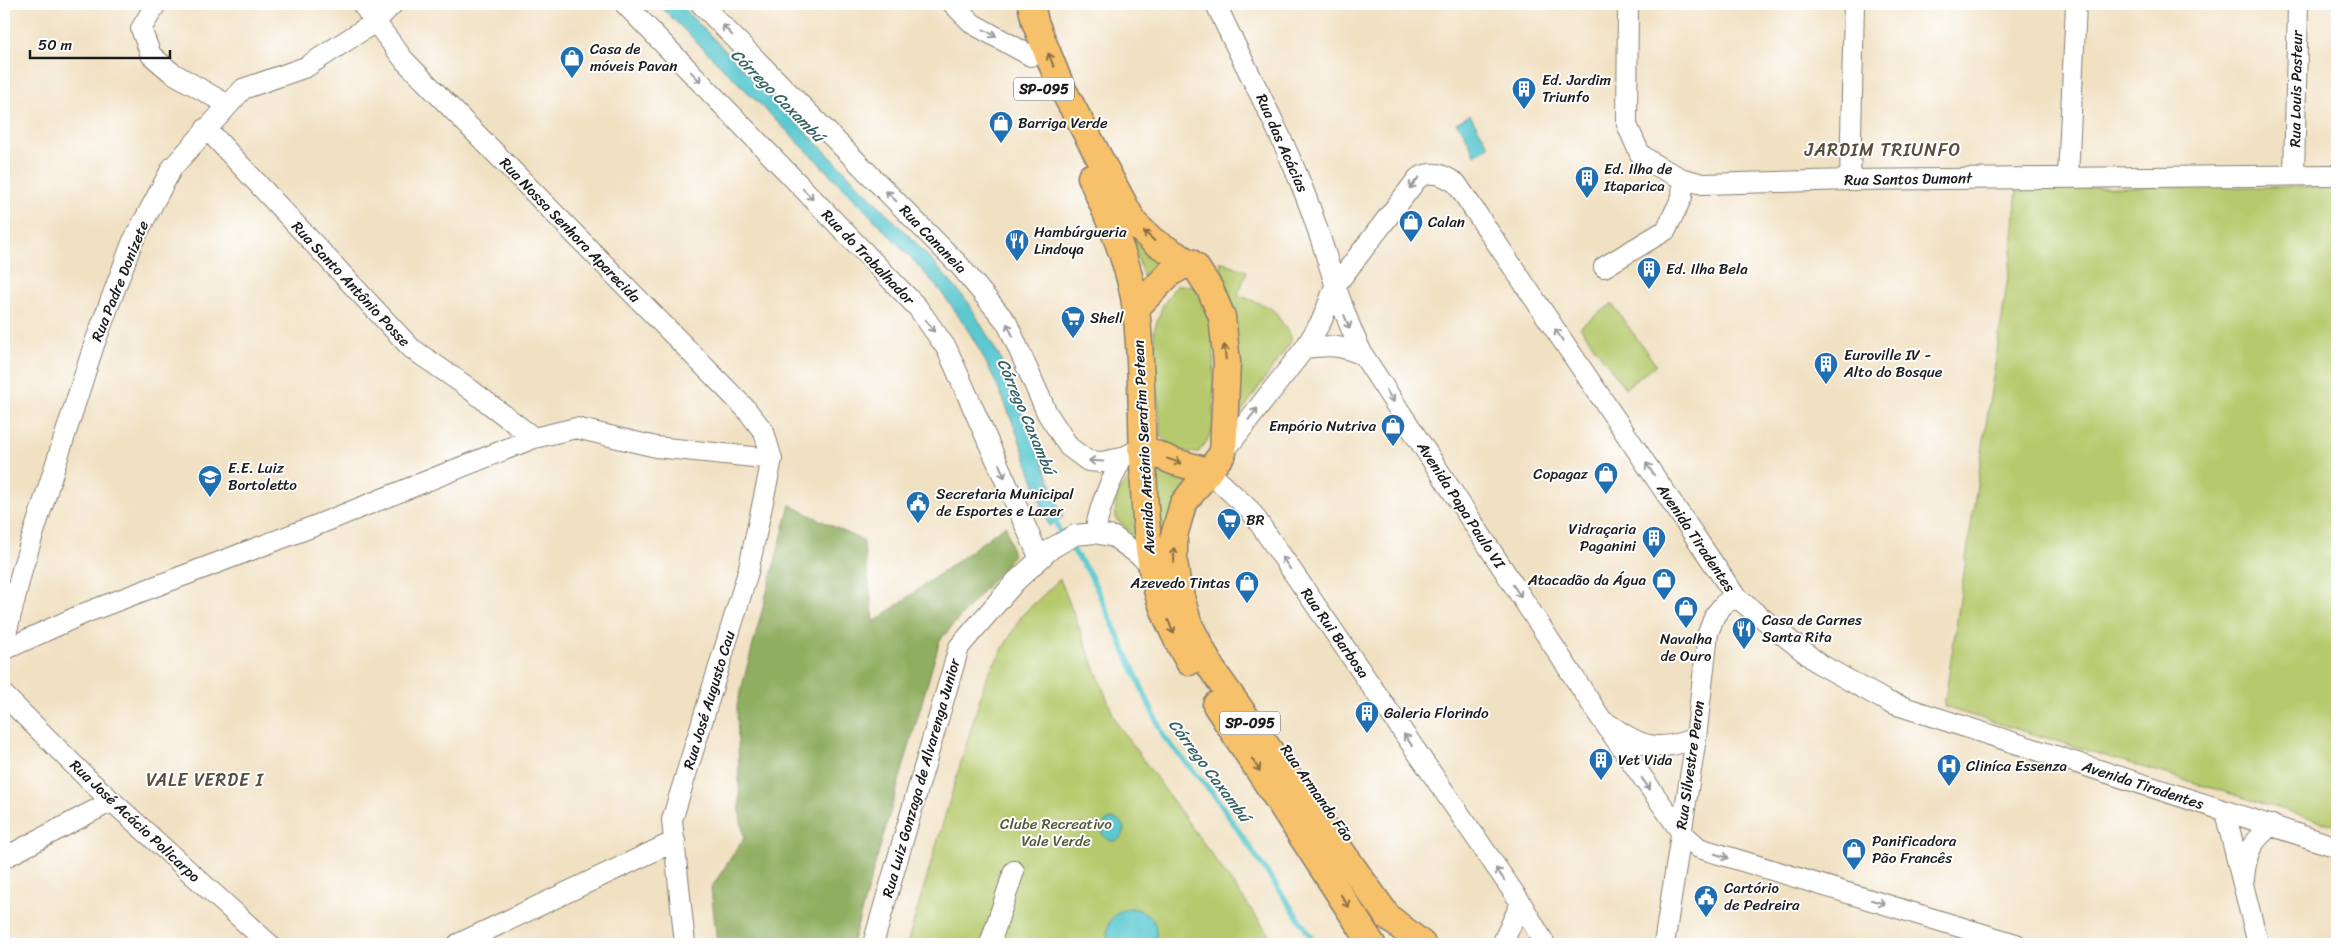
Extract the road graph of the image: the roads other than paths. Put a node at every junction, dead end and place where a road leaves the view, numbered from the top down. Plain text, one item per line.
1 (156, 4) edge
2 (362, 4) edge
3 (393, 4) edge
4 (625, 4) edge
5 (701, 4) edge
6 (953, 4) edge
7 (1013, 4) edge
8 (1031, 4) edge
9 (1216, 4) edge
10 (1628, 4) edge
11 (1854, 4) edge
12 (2076, 4) edge
13 (2298, 4) edge
14 (375, 22) junction
15 (1031, 56) junction
16 (228, 105) junction
17 (206, 128) junction
18 (2294, 174) junction
19 (2337, 175) edge
20 (2068, 177) junction
21 (1683, 179) junction
22 (1850, 180) junction
23 (1190, 262) junction
24 (1604, 267) dead end
25 (1336, 286) junction
26 (1136, 308) junction
27 (1305, 348) junction
28 (1363, 355) junction
29 (534, 438) junction
30 (1132, 453) junction
31 (772, 459) junction
32 (1215, 462) junction
33 (1095, 533) junction
34 (1046, 553) junction
35 (1151, 564) junction
36 (1177, 582) junction
37 (1736, 597) junction
38 (4, 642) edge
39 (4, 650) edge
40 (4, 694) edge
41 (1600, 717) junction
42 (1696, 738) junction
43 (112, 801) junction
44 (2225, 812) junction
45 (2272, 825) junction
46 (1681, 832) junction
47 (675, 841) junction
48 (2337, 847) edge
49 (4, 858) edge
50 (1014, 872) dead end
51 (2243, 888) junction
52 (1521, 903) junction
53 (1948, 924) junction
54 (269, 944) edge
55 (458, 944) edge
56 (685, 944) edge
57 (874, 944) edge
58 (990, 944) edge
59 (1372, 944) edge
60 (1421, 944) edge
61 (1425, 944) edge
62 (1434, 944) edge
63 (1502, 944) edge
64 (1545, 944) edge
65 (1664, 944) edge
66 (1963, 944) edge
67 (2016, 944) edge
68 (2258, 944) edge

1 - 16 street
2 - 14 street, Rua Nossa Senhora Aparecida
3 - 14 street, Rua Padre Donizete
4 -> 34 street, Rua do Trabalhador
30 -> 5 street, Rua Cananeia
6 -> 15 street
7 - 15 main road, Avenida Antônio Serafim Petean / SP-095
23 -> 8 main road, SP-095
9 - 25 street, Rua das Acácias
10 - 21 street, Rua Santos Dumont
11 - 22 street
12 - 20 street
13 - 18 street, Rua Louis Pasteur
14 - 16 street, Rua Padre Donizete
14 - 31 street, Rua Nossa Senhora Aparecida
15 - 26 main road, Avenida Antônio Serafim Petean / SP-095
16 - 17 street, Rua Padre Donizete
17 - 29 street, Rua Santo Antônio Posse
17 - 38 street, Rua Padre Donizete
18 - 19 street, Rua Santos Dumont
18 - 20 street, Rua Santos Dumont
20 - 22 street, Rua Santos Dumont
21 - 22 street, Rua Santos Dumont
21 - 24 street
23 - 26 main road
32 -> 23 main road, SP-095
25 - 27 street
25 -> 28 street, Avenida Papa Paulo VI
37 -> 25 street, Avenida Tiradentes
26 - 30 main road, Avenida Antônio Serafim Petean / SP-095
27 - 28 street
32 -> 27 street
28 -> 41 street, Avenida Papa Paulo VI
29 - 31 street
29 - 39 street
30 -> 32 main road
30 - 33 street
30 - 35 main road, Avenida Antônio Serafim Petean / SP-095
31 - 47 street, Rua José Augusto Cau
36 -> 32 main road, Avenida Antônio Serafim Petean / SP-095
52 -> 32 street, Rua Rui Barbosa
33 - 34 street, Rua Luiz Gonzaga de Alvarenga Junior
33 - 35 street, Rua Luiz Gonzaga de Alvarenga Junior
34 - 57 street, Rua Luiz Gonzaga de Alvarenga Junior
35 -> 59 main road, Avenida Antônio Serafim Petean / SP-095
36 - 60 main road, Avenida Antônio Serafim Petean / SP-095
36 - 62 main road, Rua Armando Fão
37 - 42 street, Rua Silvestre Peron
37 - 44 street, Avenida Tiradentes
40 - 43 street, Rua José Acácio Policarpo
41 - 42 street, Avenida Papa Paulo VI
41 -> 46 street, Avenida Papa Paulo VI
42 - 46 street, Rua Silvestre Peron
43 - 49 street
43 - 54 street, Rua José Acácio Policarpo
44 - 45 street, Avenida Tiradentes
44 - 51 street
45 - 48 street, Avenida Tiradentes
45 - 51 street
46 -> 53 street, Avenida Papa Paulo VI
46 - 65 street, Rua Silvestre Peron
47 - 55 street
47 - 56 street, Rua José Augusto Cau
50 - 58 street
51 - 68 street
52 - 63 street
52 - 64 street, Rua Rui Barbosa
53 - 66 street
53 - 67 street, Avenida Papa Paulo VI
60 - 61 main road, SP-095

